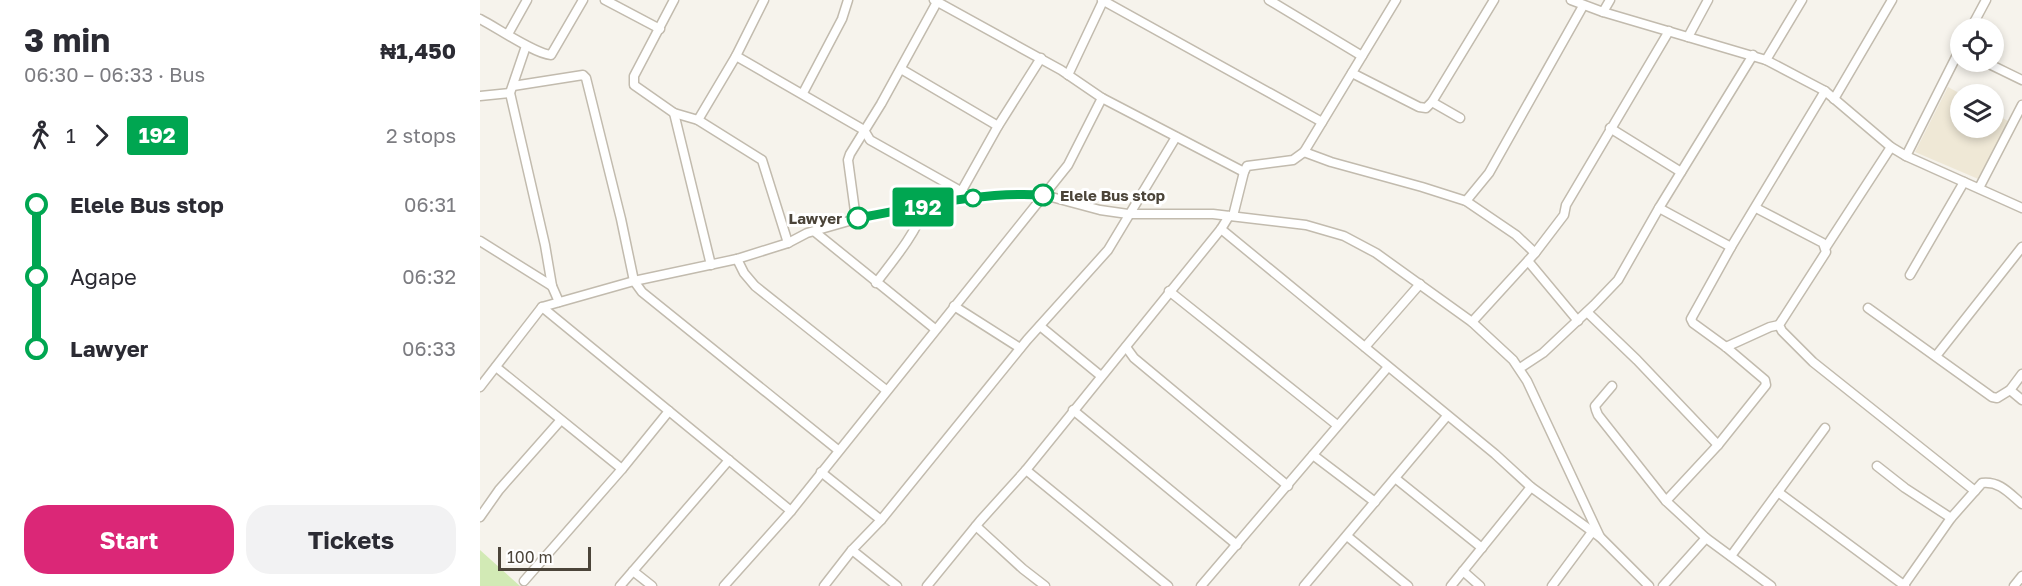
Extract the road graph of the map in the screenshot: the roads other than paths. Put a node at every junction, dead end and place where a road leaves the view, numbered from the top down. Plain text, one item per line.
1 (526, 0) edge
2 (583, 0) edge
3 (605, 0) edge
4 (674, 0) edge
5 (764, 0) edge
6 (848, 0) edge
7 (1102, 0) edge
8 (1269, 0) edge
9 (1396, 0) edge
10 (1494, 0) edge
11 (1571, 0) edge
12 (1610, 0) edge
13 (1708, 0) edge
14 (1802, 0) edge
15 (1892, 0) edge
16 (1975, 0) edge
17 (936, 1) edge
18 (1985, 2) edge
19 (1583, 6) junction
20 (1603, 12) junction
21 (1976, 18) edge
22 (480, 19) edge
23 (660, 30) junction
24 (1669, 31) junction
25 (508, 34) junction
26 (1688, 37) junction
27 (526, 45) junction
28 (1753, 55) junction
29 (736, 56) junction
30 (1362, 56) junction
31 (1041, 58) junction
32 (1766, 60) junction
33 (901, 69) junction
34 (1950, 69) edge
35 (2004, 71) edge
36 (1352, 73) junction
37 (1068, 75) junction
38 (2022, 80) edge
39 (511, 90) junction
40 (1825, 91) junction
41 (802, 93) junction
42 (480, 96) edge
43 (1102, 98) junction
44 (1834, 99) junction
45 (1432, 102) junction
46 (2022, 105) edge
47 (674, 113) junction
48 (1460, 118) dead end
49 (698, 120) junction
50 (1322, 122) junction
51 (998, 126) junction
52 (1610, 128) junction
53 (864, 130) junction
54 (1176, 137) junction
55 (1891, 147) junction
56 (1304, 152) junction
57 (1906, 156) junction
58 (1244, 172) junction
59 (1681, 172) junction
60 (1964, 182) junction
61 (1979, 188) junction
62 (961, 192) junction
63 (1044, 195) junction
64 (973, 198) junction
65 (1466, 201) junction
66 (925, 207) junction
67 (1659, 208) junction
68 (1756, 208) junction
69 (2022, 208) edge
70 (1128, 214) junction
71 (1231, 216) junction
72 (856, 219) junction
73 (1221, 229) junction
74 (815, 232) junction
75 (480, 241) edge
76 (788, 243) junction
77 (1731, 247) junction
78 (1826, 247) junction
79 (2022, 248) edge
80 (1535, 253) junction
81 (737, 259) junction
82 (1528, 261) junction
83 (711, 265) junction
84 (1910, 275) dead end
85 (634, 281) junction
86 (876, 283) junction
87 (1420, 284) junction
88 (552, 286) junction
89 (1169, 291) junction
90 (559, 302) junction
91 (954, 306) junction
92 (542, 307) junction
93 (1868, 308) dead end
94 (1587, 312) junction
95 (1578, 321) junction
96 (1472, 322) junction
97 (1040, 326) junction
98 (1779, 326) junction
99 (935, 329) junction
100 (1126, 347) junction
101 (1365, 347) junction
102 (1726, 347) junction
103 (1020, 348) junction
104 (1119, 355) junction
105 (1936, 356) junction
106 (1134, 358) junction
107 (496, 367) junction
108 (1388, 367) junction
109 (1520, 368) junction
110 (2022, 374) edge
111 (1101, 376) junction
112 (1612, 386) dead end
113 (480, 387) edge
114 (886, 390) junction
115 (2010, 390) junction
116 (2022, 400) edge
117 (1073, 410) junction
118 (669, 411) junction
119 (1448, 416) junction
120 (560, 421) junction
121 (1337, 425) junction
122 (1825, 428) dead end
123 (1718, 445) junction
124 (838, 450) junction
125 (1313, 455) junction
126 (729, 460) junction
127 (1877, 466) dead end
128 (621, 470) junction
129 (1026, 470) junction
130 (821, 472) junction
131 (1395, 478) junction
132 (1288, 486) junction
133 (1532, 487) junction
134 (1975, 491) junction
135 (1778, 492) junction
136 (1666, 501) junction
137 (1375, 502) junction
138 (2022, 504) edge
139 (791, 511) junction
140 (480, 517) edge
141 (1951, 518) junction
142 (881, 520) junction
143 (976, 526) junction
144 (1596, 535) junction
145 (1347, 536) junction
146 (1706, 538) junction
147 (1237, 545) junction
148 (1482, 548) junction
149 (852, 550) junction
150 (1731, 556) junction
151 (633, 571) junction
152 (1462, 571) junction
153 (2022, 576) edge
154 (524, 581) dead end
155 (728, 585) edge
156 (620, 586) edge
157 (652, 586) edge
158 (824, 586) edge
159 (897, 586) edge
160 (927, 586) edge
161 (1045, 586) edge
162 (1168, 586) edge
163 (1201, 586) edge
164 (1304, 586) edge
165 (1408, 586) edge
166 (1451, 586) edge
167 (1480, 586) edge
168 (1552, 586) edge
169 (1649, 586) edge
170 (1663, 586) edge
171 (1771, 586) edge
172 (1905, 586) edge
173 (2014, 586) edge

1 - 25 street
2 - 27 street
3 - 23 street
4 - 23 street
5 - 29 street
6 - 41 street
7 - 37 street
7 - 50 street
8 - 30 street
9 - 30 street
10 - 45 street
11 - 19 street
12 - 20 street
13 - 26 street
14 - 32 street
15 - 44 street
16 - 18 street
17 - 31 street
17 - 33 street
18 - 21 street
19 - 20 street
19 - 65 street
20 - 24 street
22 - 25 street
23 - 47 street
24 - 26 street
24 - 52 street
25 - 27 street
26 - 28 street
27 - 39 street
28 - 32 street
28 - 59 street
29 - 41 street
29 - 49 street
30 - 36 street
31 - 37 street
31 - 51 street
32 - 40 street
33 - 51 street
33 - 53 street
34 - 57 street
35 - 38 street
36 - 45 street
36 - 50 street
37 - 43 street
39 - 42 street
39 - 85 street
39 - 88 street
40 - 44 street
40 - 68 street
41 - 53 street
43 - 54 street
43 - 63 street
44 - 55 street
45 - 48 street
46 - 61 street
47 - 49 street
47 - 83 street
49 - 76 street
50 - 56 street
51 - 62 street
52 - 59 street
52 - 80 street
53 - 62 street
53 - 72 street
54 - 58 street
54 - 70 street
55 - 57 street
55 - 78 street
56 - 58 street
56 - 65 street
57 - 60 street
58 - 71 street
59 - 67 street
60 - 61 street
60 - 84 street
61 - 69 street
62 - 64 street
63 - 64 street
63 - 70 street
63 - 91 street
64 - 66 street
65 - 80 street
66 - 72 street
66 - 86 street
67 - 77 street
67 - 94 street
68 - 77 street
68 - 78 street
70 - 71 street
70 - 97 street
71 - 73 street
71 - 87 street
72 - 74 street
73 - 89 street
73 - 101 street
74 - 76 street
74 - 86 street
75 - 88 street
76 - 81 street
77 - 102 street
78 - 98 street
79 - 105 street
80 - 82 street
81 - 83 street
81 - 114 street
82 - 95 street
82 - 96 street
83 - 85 street
85 - 90 street
85 - 124 street
86 - 99 street
87 - 96 street
87 - 101 street
88 - 90 street
89 - 100 street
89 - 121 street
90 - 92 street
91 - 99 street
91 - 103 street
92 - 107 street
92 - 118 street
93 - 105 street
94 - 95 street
94 - 123 street
95 - 109 street
96 - 109 street
97 - 103 street
97 - 111 street
98 - 102 street
98 - 134 street
99 - 114 street
100 - 104 street
100 - 106 street
101 - 108 street
102 - 123 street
103 - 142 street
104 - 106 street
104 - 111 street
105 - 115 street
106 - 132 street
107 - 113 street
107 - 120 street
108 - 119 street
108 - 121 street
109 - 144 street
110 - 115 street
111 - 117 street
112 - 136 street
114 - 124 street
115 - 116 street
117 - 129 street
117 - 147 street
118 - 126 street
118 - 128 street
119 - 131 street
119 - 133 street
120 - 128 street
120 - 140 street
121 - 125 street
122 - 135 street
123 - 136 street
124 - 130 street
125 - 132 street
125 - 137 street
126 - 139 street
126 - 151 street
127 - 141 street
128 - 154 street
129 - 143 street
129 - 162 street
130 - 139 street
130 - 142 street
131 - 137 street
131 - 148 street
132 - 147 street
133 - 144 street
133 - 148 street
134 - 138 street
134 - 141 street
135 - 150 street
135 - 172 street
136 - 146 street
137 - 145 street
139 - 155 street
141 - 172 street
142 - 149 street
143 - 160 street
143 - 161 street
144 - 168 street
144 - 169 street
145 - 164 street
145 - 165 street
146 - 150 street
146 - 170 street
147 - 163 street
148 - 152 street
149 - 158 street
149 - 159 street
150 - 171 street
151 - 156 street
151 - 157 street
152 - 166 street
152 - 167 street
153 - 173 street

